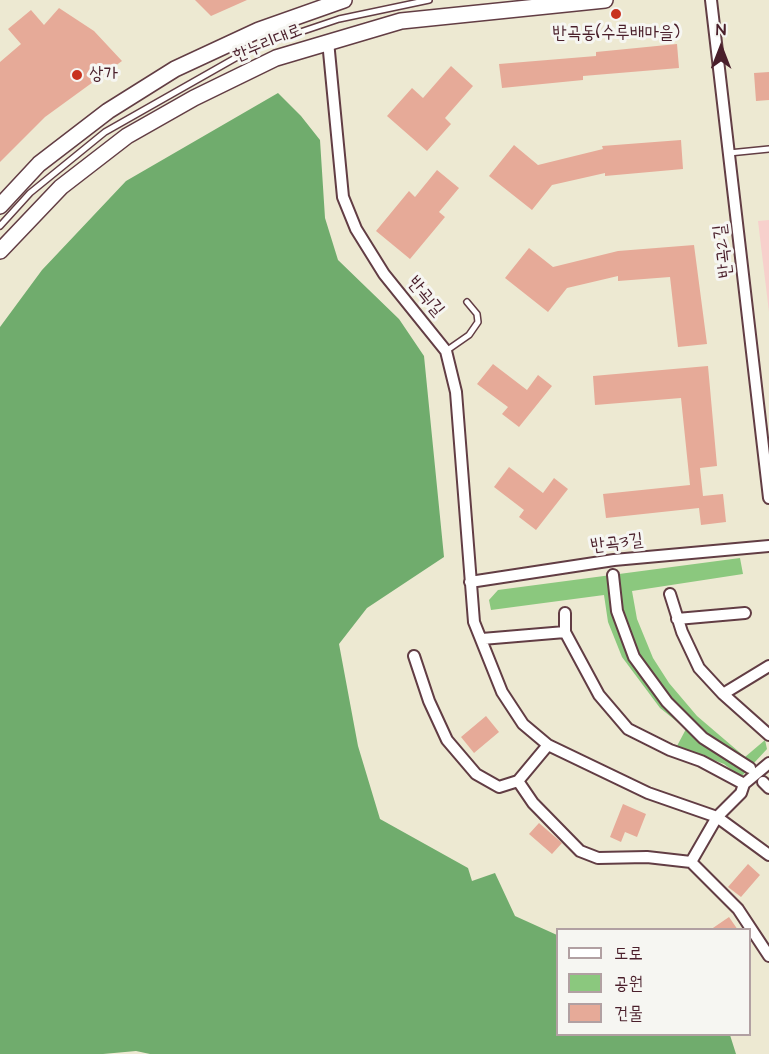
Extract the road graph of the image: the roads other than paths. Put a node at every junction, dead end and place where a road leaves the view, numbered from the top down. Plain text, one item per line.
1 (344, 0) edge
2 (429, 0) edge
3 (605, 0) edge
4 (711, 0) edge
5 (327, 2) edge
6 (328, 41) junction
7 (769, 149) edge
8 (729, 153) junction
9 (0, 206) edge
10 (0, 226) edge
11 (0, 251) edge
12 (467, 302) dead end
13 (446, 351) junction
14 (769, 498) edge
15 (769, 546) edge
16 (613, 575) dead end
17 (470, 582) junction
18 (670, 594) dead end
19 (565, 612) dead end
20 (745, 612) dead end
21 (677, 619) junction
22 (565, 632) junction
23 (482, 639) junction
24 (414, 656) dead end
25 (769, 666) edge
26 (723, 694) junction
27 (769, 735) edge
28 (548, 745) junction
29 (769, 763) edge
30 (750, 768) dead end
31 (518, 781) junction
32 (744, 784) junction
33 (717, 817) junction
34 (769, 855) edge
35 (691, 862) junction
36 (751, 928) edge
37 (751, 929) edge
38 (769, 956) edge

1 - 5 street, 한누리대로
2 - 10 lane
3 - 6 street, 한누리대로
4 - 8 street, 반곡2길
5 - 9 street, 한누리대로
6 - 11 street, 한누리대로
6 - 13 street, 반곡1길
7 - 8 lane
8 - 14 street, 반곡2길
12 - 13 lane
13 - 17 street, 반곡1길
15 - 17 street, 반곡3길
16 - 30 street
17 - 23 street, 반곡1길
18 - 21 street
19 - 22 street
20 - 21 street
21 - 26 street
22 - 23 street
22 - 32 street
23 - 28 street, 반곡1길
24 - 31 street
25 - 26 street
26 - 27 street
28 - 31 street
28 - 33 street, 반곡1길
29 - 32 street
31 - 35 street
32 - 33 street
33 - 34 street, 반곡1길
33 - 35 street
35 - 36 street
37 - 38 street

